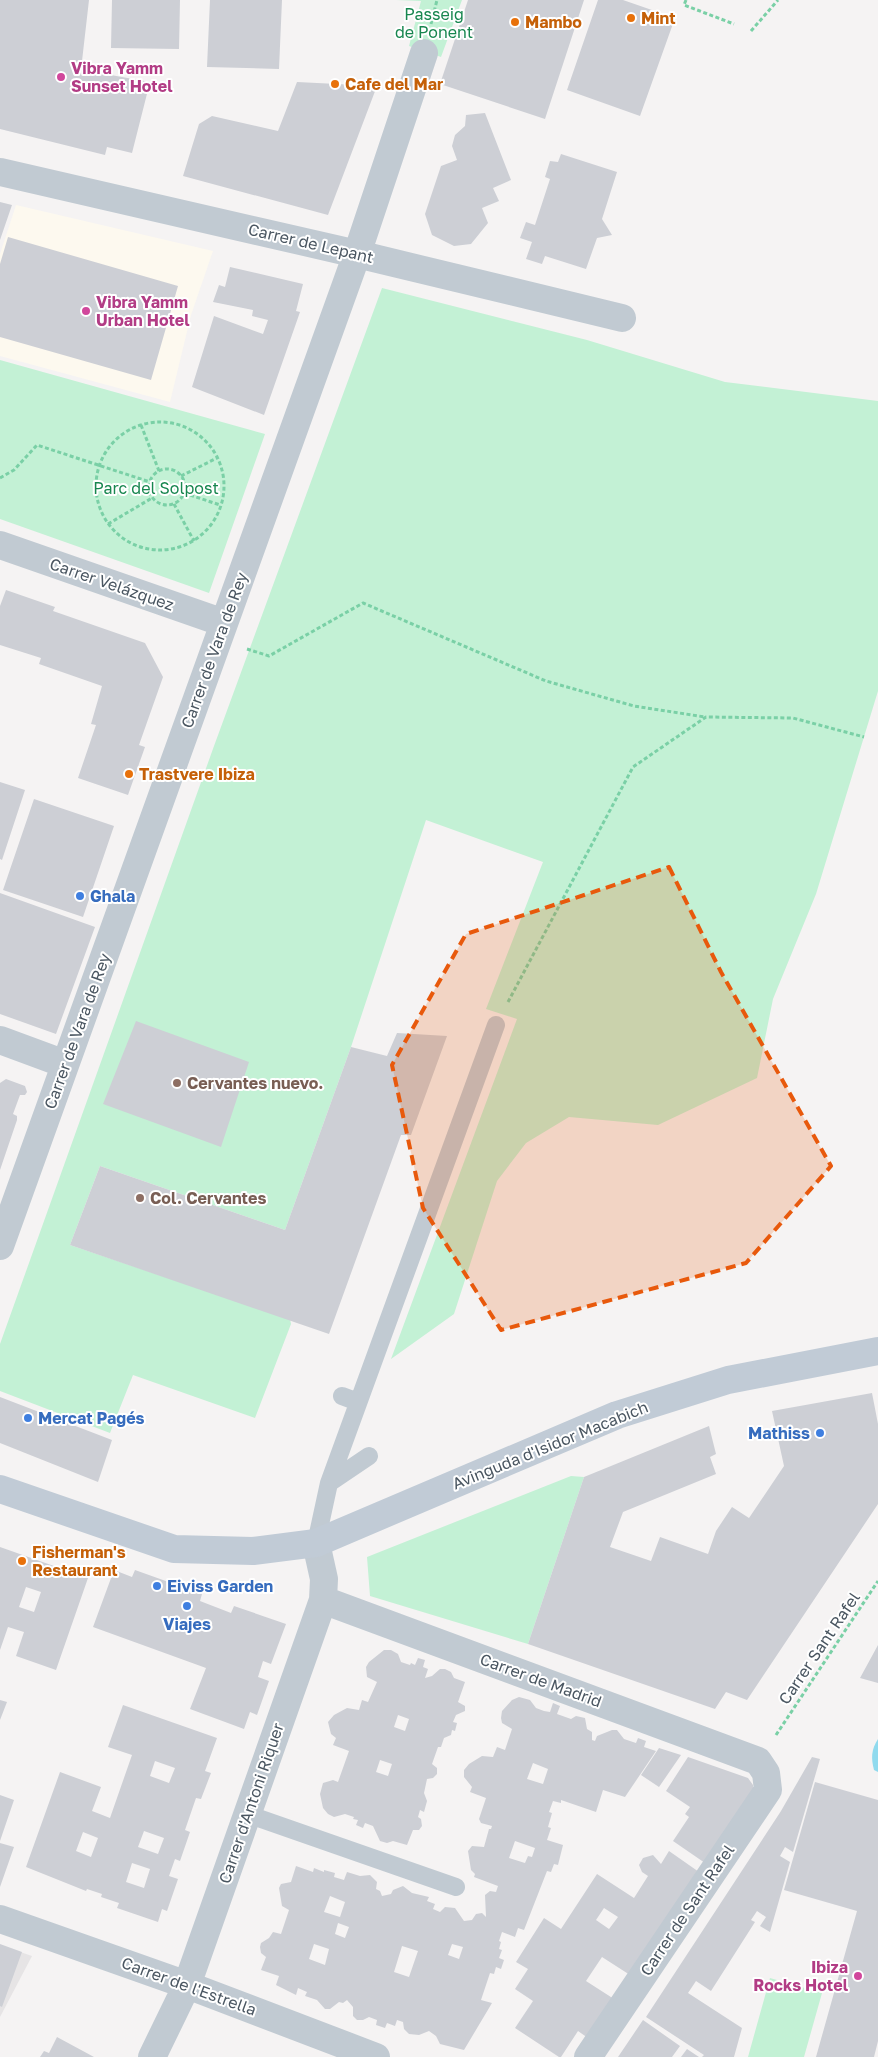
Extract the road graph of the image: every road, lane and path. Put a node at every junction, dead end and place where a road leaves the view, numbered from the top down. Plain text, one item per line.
1 (686, 0) edge
2 (778, 0) edge
3 (734, 24) dead end
4 (751, 31) dead end
5 (424, 53) dead end
6 (0, 172) edge
7 (357, 254) junction
8 (622, 318) dead end
9 (141, 425) junction
10 (218, 458) junction
11 (100, 466) junction
12 (159, 471) junction
13 (181, 476) junction
14 (0, 478) edge
15 (150, 482) junction
16 (184, 493) junction
17 (152, 498) junction
18 (174, 504) junction
19 (220, 505) junction
20 (108, 524) junction
21 (194, 541) junction
22 (0, 545) edge
23 (221, 631) junction
24 (706, 717) junction
25 (864, 737) dead end
26 (496, 1024) joint
27 (0, 1040) edge
28 (65, 1064) junction
29 (0, 1246) edge
30 (878, 1351) edge
31 (369, 1456) dead end
32 (328, 1483) junction
33 (0, 1489) edge
34 (316, 1543) junction
35 (878, 1582) edge
36 (323, 1600) junction
37 (780, 1729) dead end
38 (758, 1761) joint
39 (247, 1814) junction
40 (456, 1888) dead end
41 (0, 1919) edge
42 (187, 1985) junction
43 (152, 2057) edge
44 (376, 2057) edge
45 (588, 2057) edge

1 - 3 path
2 - 4 path
5 - 7 street, Carrer de Vara de Rey
6 - 7 street, Carrer de Lepant
7 - 8 street, Carrer de Lepant
7 - 23 street, Carrer de Vara de Rey
9 - 10 path
9 - 11 path
9 - 12 path
10 - 13 path
10 - 19 path
11 - 14 path
11 - 15 path
11 - 20 path
12 - 13 path
12 - 15 path
13 - 16 path
15 - 17 path
16 - 18 path
16 - 19 path
17 - 18 path
17 - 20 path
18 - 21 path
19 - 21 path
20 - 21 path
22 - 23 street, Carrer Velázquez
23 - 24 path
23 - 28 street, Carrer de Vara de Rey
24 - 25 path
24 - 26 path
26 - 32 lane
27 - 28 street
28 - 29 street, Carrer de Vara de Rey
30 - 34 street, Avinguda d'Isidor Macabich
31 - 32 lane
32 - 34 lane
33 - 34 street
34 - 36 street, Carrer d'Antoni Riquer
35 - 37 path, Carrer Sant Rafel
36 - 38 street, Carrer de Madrid
36 - 39 street, Carrer d'Antoni Riquer
38 - 45 street, Carrer de Sant Rafel
39 - 40 lane
39 - 42 street, Carrer d'Antoni Riquer
41 - 42 street, Carrer de l'Estrella
42 - 43 street, Carrer d'Antoni Riquer
42 - 44 street, Carrer de l'Estrella

